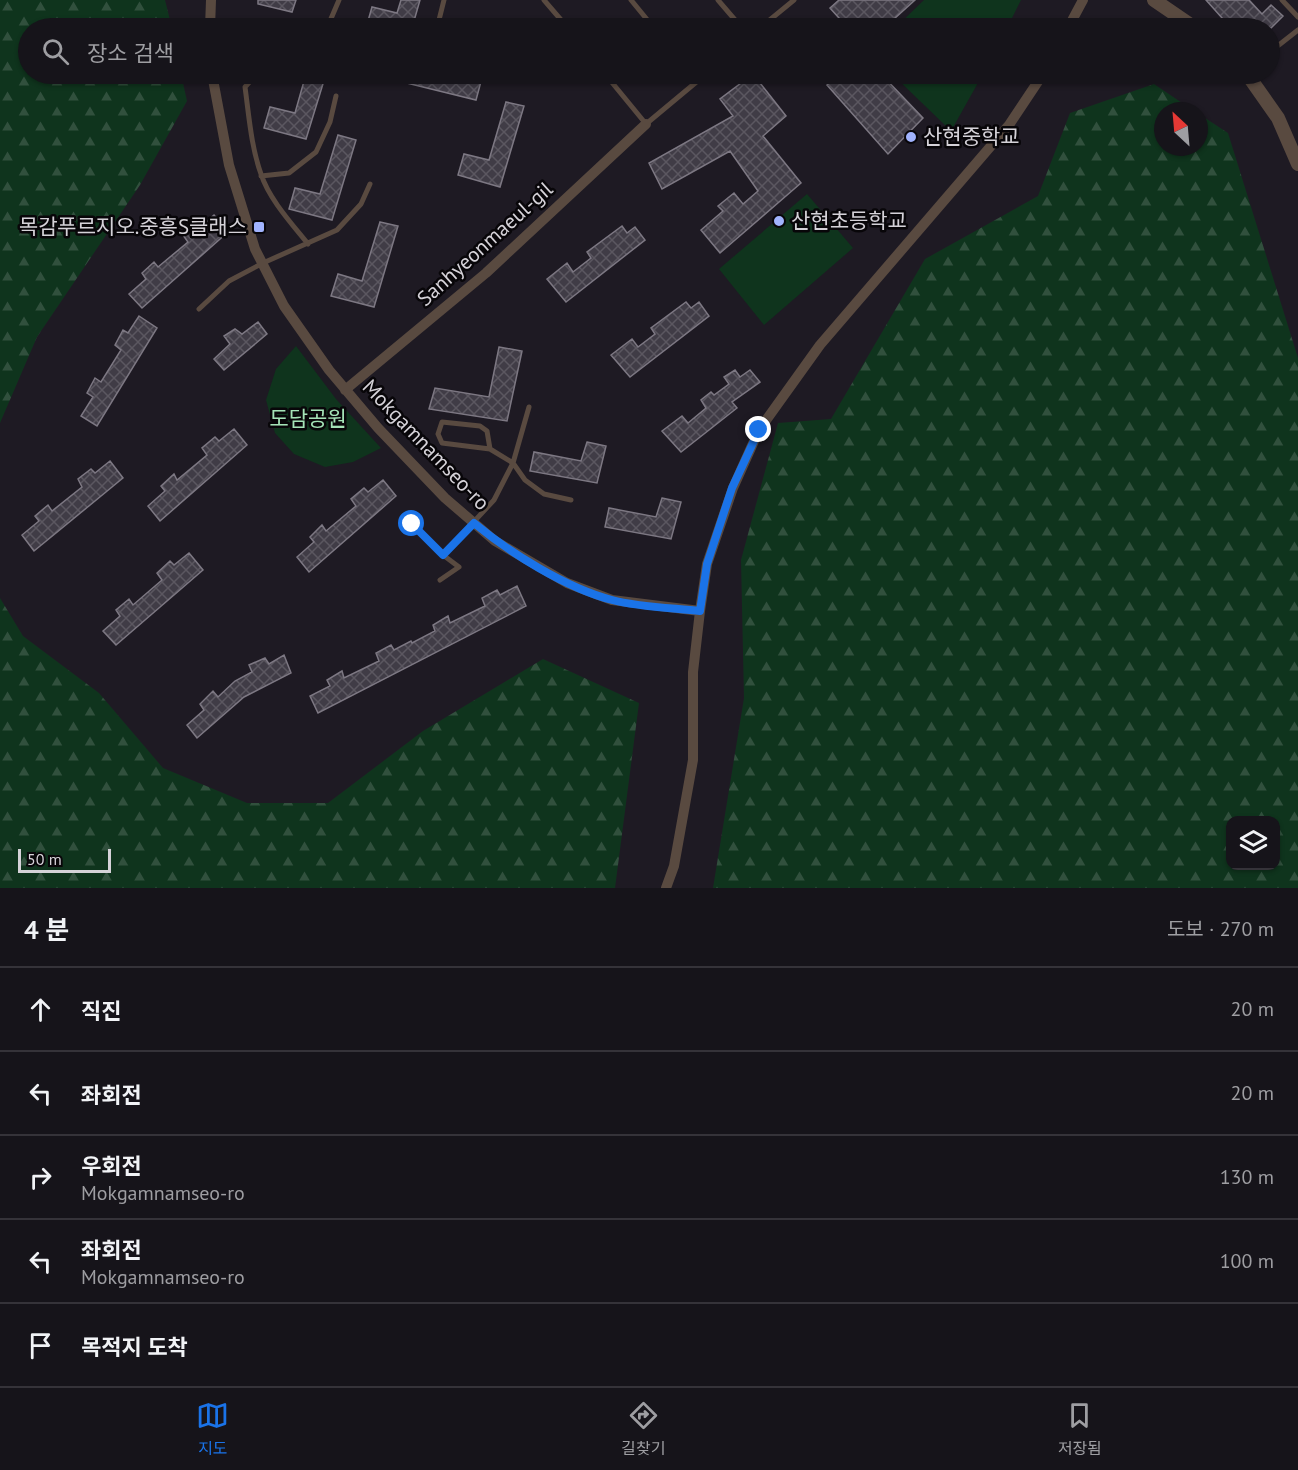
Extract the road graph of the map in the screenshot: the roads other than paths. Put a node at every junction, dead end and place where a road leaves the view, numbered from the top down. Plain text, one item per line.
1 (211, 0) edge
2 (339, 0) edge
3 (444, 0) edge
4 (544, 0) edge
5 (631, 0) edge
6 (718, 0) edge
7 (795, 0) edge
8 (1083, 0) edge
9 (1154, 0) edge
10 (1282, 0) edge
11 (1298, 17) edge
12 (210, 18) edge
13 (331, 18) edge
14 (440, 18) edge
15 (559, 18) edge
16 (646, 18) edge
17 (733, 18) edge
18 (772, 18) edge
19 (1073, 18) edge
20 (1180, 18) edge
21 (1298, 30) edge
22 (1280, 44) edge
23 (214, 84) edge
24 (248, 84) edge
25 (613, 84) edge
26 (693, 84) edge
27 (1036, 84) edge
28 (1254, 84) edge
29 (336, 96) dead end
30 (646, 124) junction
31 (1298, 164) edge
32 (261, 176) junction
33 (370, 184) dead end
34 (308, 244) junction
35 (262, 263) junction
36 (199, 309) dead end
37 (345, 390) junction
38 (529, 407) dead end
39 (490, 450) junction
40 (513, 463) junction
41 (572, 500) dead end
42 (474, 523) junction
43 (412, 524) dead end
44 (443, 555) junction
45 (440, 580) dead end
46 (700, 611) junction
47 (666, 888) edge

1 - 12 street
2 - 13 lane
3 - 14 lane
4 - 15 lane
5 - 16 lane
6 - 17 lane
7 - 18 lane
8 - 19 street
9 - 20 street
10 - 11 lane
21 - 22 lane
23 - 35 street, Mokgamnamseo-ro
24 - 32 lane
25 - 30 lane
26 - 30 lane, Sanhyeonmaeul-gil
27 - 46 street
28 - 31 street
29 - 32 lane
30 - 37 street, Sanhyeonmaeul-gil
32 - 34 lane
33 - 34 lane
34 - 35 lane
35 - 36 lane
35 - 37 street, Mokgamnamseo-ro
37 - 42 street, Mokgamnamseo-ro
38 - 40 lane
39 - 39 lane
39 - 40 lane
40 - 41 lane
40 - 42 lane
42 - 44 lane
42 - 46 street, Mokgamnamseo-ro
43 - 44 lane
44 - 45 lane
46 - 47 street

